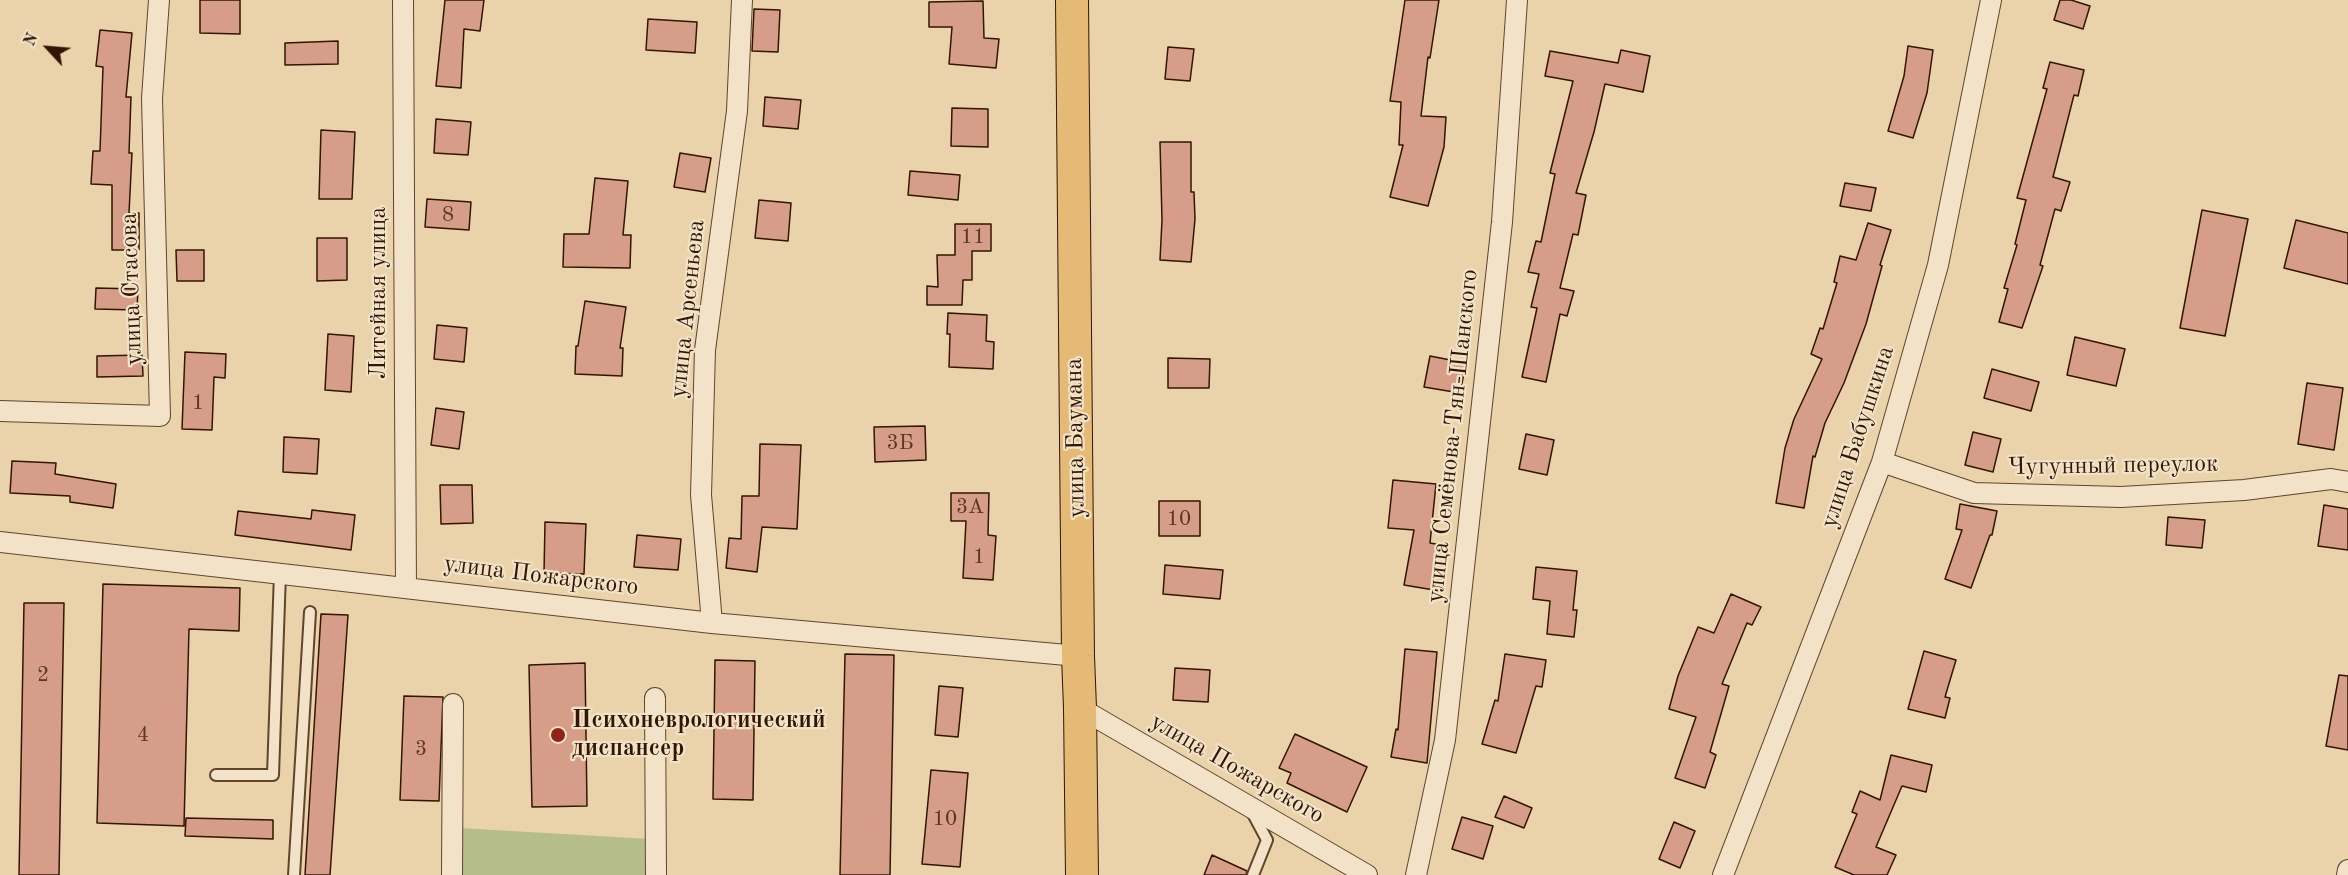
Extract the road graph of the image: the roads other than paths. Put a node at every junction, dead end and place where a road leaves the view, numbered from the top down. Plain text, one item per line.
1 (159, 0) edge
2 (403, 0) edge
3 (742, 0) edge
4 (1072, 0) edge
5 (1517, 0) edge
6 (1991, 0) edge
7 (0, 411) edge
8 (1882, 462) junction
9 (2348, 482) edge
10 (0, 542) edge
11 (280, 573) junction
12 (406, 587) junction
13 (310, 612) dead end
14 (712, 623) junction
15 (1078, 656) junction
16 (655, 698) dead end
17 (453, 704) dead end
18 (1080, 708) junction
19 (216, 775) dead end
20 (1248, 804) junction
21 (2348, 870) edge
22 (294, 875) edge
23 (452, 875) edge
24 (656, 875) edge
25 (1082, 875) edge
26 (1253, 875) edge
27 (1367, 875) edge
28 (1416, 875) edge
29 (1723, 875) edge
30 (2347, 875) edge

1 - 7 street, улица Стасова
2 - 12 street, Литейная улица
3 - 14 street, улица Арсеньева
4 - 15 main road, улица Баумана
5 - 28 street, улица Семёнова-Тян-Шанского
6 - 8 street, улица Бабушкина
8 - 9 street, Чугунный переулок
8 - 29 street, улица Бабушкина
10 - 11 street, улица Пожарского
11 - 12 street, улица Пожарского
11 - 19 lane
12 - 14 street, улица Пожарского
13 - 22 lane
14 - 15 street, улица Пожарского
15 - 18 main road, улица Баумана
16 - 24 street
17 - 23 street
18 - 20 street, улица Пожарского
18 - 25 main road, улица Баумана
20 - 26 lane
20 - 27 street, улица Пожарского
21 - 30 street

